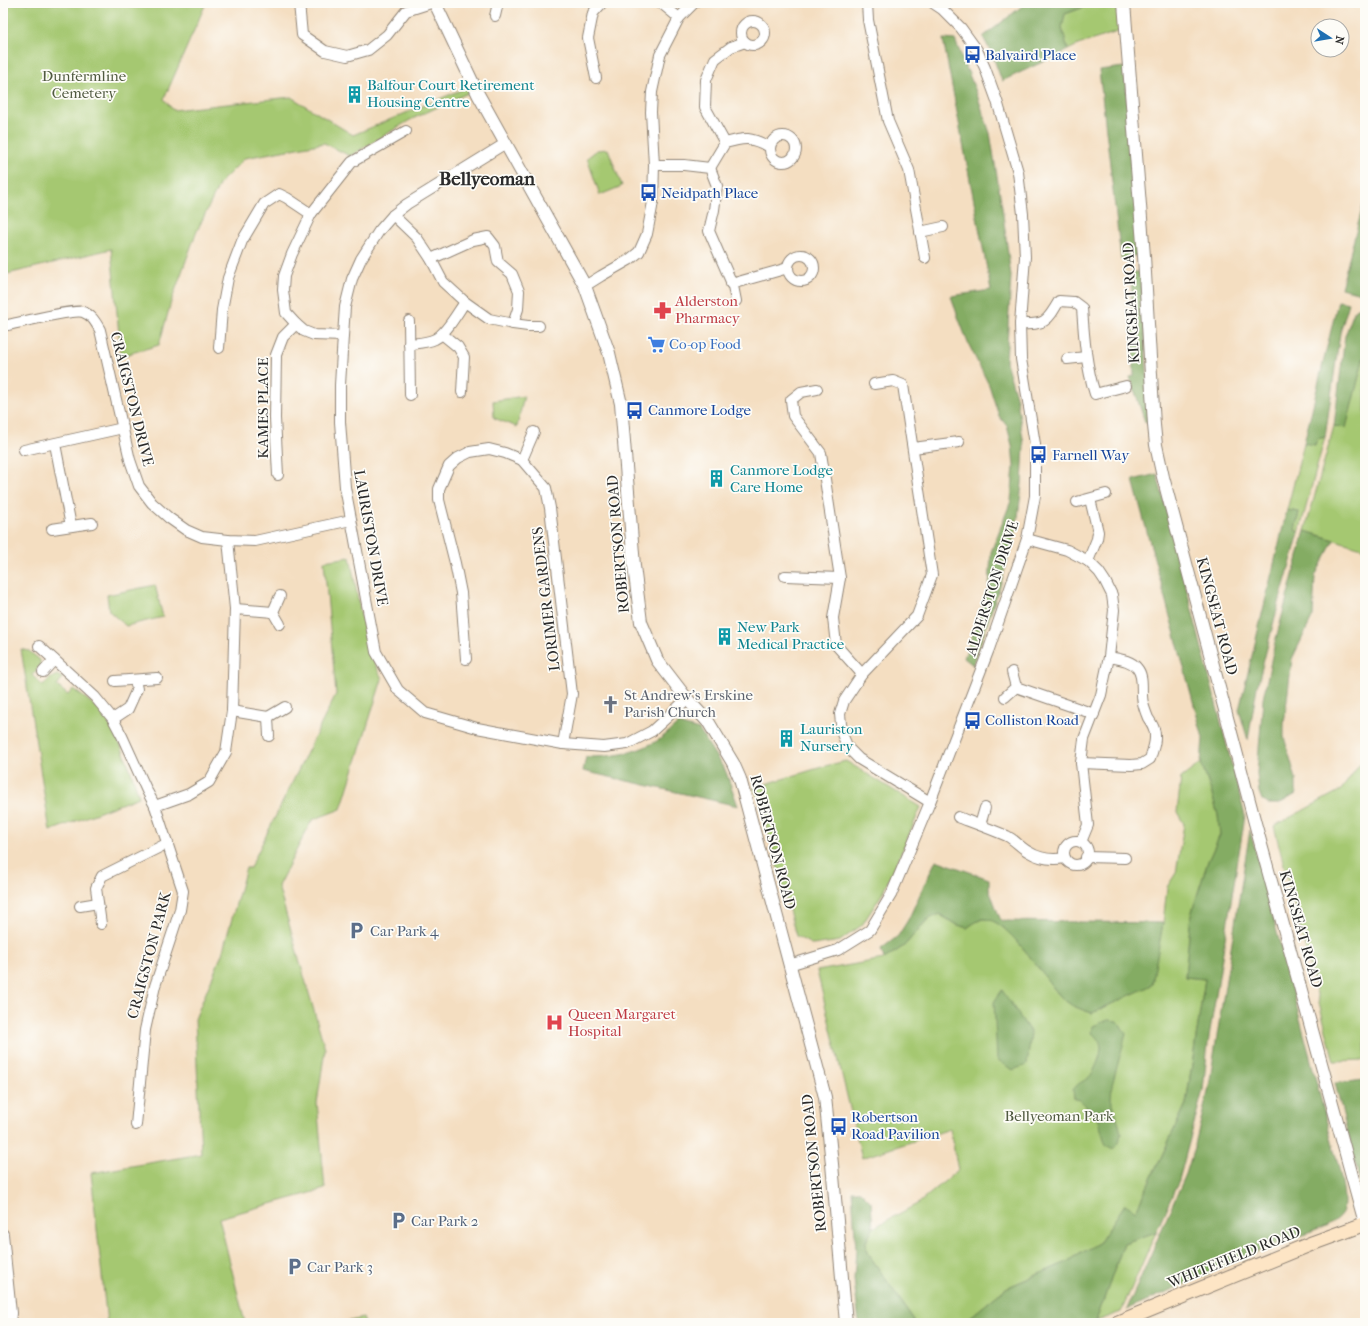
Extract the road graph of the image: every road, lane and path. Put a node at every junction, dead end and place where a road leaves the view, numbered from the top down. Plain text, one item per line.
1 (299, 3) edge
2 (431, 3) edge
3 (435, 3) edge
4 (498, 3) edge
5 (602, 3) edge
6 (661, 3) edge
7 (694, 3) edge
8 (867, 3) edge
9 (933, 3) edge
10 (1124, 3) edge
11 (945, 6) edge
12 (495, 16) dead end
13 (679, 18) junction
14 (745, 42) dead end
15 (596, 78) dead end
16 (406, 131) dead end
17 (506, 143) junction
18 (725, 143) junction
19 (770, 147) dead end
20 (654, 165) junction
21 (710, 168) junction
22 (311, 214) junction
23 (393, 215) junction
24 (943, 228) dead end
25 (920, 232) junction
26 (925, 258) dead end
27 (431, 259) junction
28 (788, 268) dead end
29 (731, 284) junction
30 (585, 286) junction
31 (736, 301) dead end
32 (465, 302) junction
33 (409, 321) dead end
34 (296, 324) junction
35 (513, 324) junction
36 (1020, 324) junction
37 (8, 325) dead end
38 (539, 326) dead end
39 (442, 334) junction
40 (343, 336) junction
41 (409, 344) junction
42 (219, 348) dead end
43 (1086, 357) junction
44 (1067, 359) dead end
45 (874, 384) dead end
46 (1126, 386) dead end
47 (817, 388) dead end
48 (462, 392) dead end
49 (410, 396) dead end
50 (123, 428) junction
51 (534, 432) dead end
52 (959, 442) dead end
53 (55, 444) junction
54 (913, 448) junction
55 (24, 450) dead end
56 (522, 460) junction
57 (278, 475) dead end
58 (1106, 494) dead end
59 (1090, 499) junction
60 (1077, 502) dead end
61 (351, 520) junction
62 (92, 523) dead end
63 (71, 526) junction
64 (52, 529) dead end
65 (1027, 539) junction
66 (228, 540) junction
67 (1088, 561) junction
68 (785, 576) dead end
69 (840, 578) junction
70 (280, 596) dead end
71 (235, 609) junction
72 (273, 612) junction
73 (280, 624) dead end
74 (39, 646) dead end
75 (1110, 657) junction
76 (466, 659) dead end
77 (54, 660) junction
78 (43, 672) dead end
79 (1012, 672) dead end
80 (862, 674) junction
81 (157, 678) dead end
82 (135, 680) junction
83 (115, 681) dead end
84 (1016, 687) junction
85 (1005, 697) dead end
86 (687, 699) junction
87 (285, 707) dead end
88 (232, 711) junction
89 (1094, 714) junction
90 (268, 717) junction
91 (113, 719) junction
92 (269, 736) dead end
93 (563, 744) junction
94 (1081, 764) junction
95 (930, 802) junction
96 (155, 806) junction
97 (985, 808) dead end
98 (958, 817) dead end
99 (980, 826) junction
100 (1080, 842) junction
101 (168, 843) junction
102 (1086, 857) junction
103 (1065, 858) junction
104 (1125, 858) dead end
105 (98, 903) junction
106 (80, 906) dead end
107 (101, 924) dead end
108 (790, 965) junction
109 (136, 1125) dead end
110 (1365, 1223) edge
111 (3, 1234) edge
112 (4, 1248) edge
113 (10, 1323) edge
114 (846, 1323) edge
115 (1117, 1323) edge

1 - 2 street
3 - 17 street, ROBERTSON ROAD
4 - 12 street
5 - 15 street
6 - 13 street
7 - 13 street
8 - 25 street
9 - 11 street, ALDERSTON DRIVE
10 - 110 street, KINGSEAT ROAD
11 - 36 street, ALDERSTON DRIVE
13 - 20 street
14 - 18 street
16 - 22 street
17 - 23 street, LAURISTON DRIVE
17 - 30 street, ROBERTSON ROAD
18 - 19 street
18 - 21 street
20 - 21 street
20 - 30 street
21 - 29 street
22 - 34 street
22 - 42 street
23 - 27 street
23 - 40 street, LAURISTON DRIVE
24 - 25 street
25 - 26 street
27 - 32 street
27 - 35 street
28 - 29 street
29 - 31 street
30 - 86 street, ROBERTSON ROAD
32 - 35 street
32 - 39 street
33 - 41 street
34 - 40 street
34 - 57 street, KAMES PLACE
35 - 38 street
36 - 43 street
36 - 65 street, ALDERSTON DRIVE
37 - 50 street, CRAIGSTON DRIVE
39 - 41 street
39 - 48 street
40 - 61 street, LAURISTON DRIVE
41 - 49 street
43 - 44 street
43 - 46 street
45 - 54 street
47 - 69 street
50 - 53 street
50 - 66 street, CRAIGSTON DRIVE
51 - 56 street
52 - 54 street
53 - 55 street
53 - 63 street
54 - 80 street
56 - 76 street, LORIMER GARDENS
56 - 93 street, LORIMER GARDENS
58 - 59 street
59 - 60 street
59 - 67 street
61 - 66 street, CRAIGSTON DRIVE
61 - 93 street, LAURISTON DRIVE
62 - 63 street
63 - 64 street
65 - 67 street
65 - 95 street, ALDERSTON DRIVE
66 - 71 street
67 - 75 street
68 - 69 street
69 - 80 street
70 - 72 street
71 - 72 street
71 - 88 street
72 - 73 street
74 - 77 street, CRAIGSTON PARK
75 - 89 street
75 - 94 street
77 - 78 street
77 - 91 street, CRAIGSTON PARK
79 - 84 street
80 - 95 street
81 - 82 street
82 - 83 street
82 - 91 street
84 - 85 street
84 - 89 street
86 - 93 street, LAURISTON DRIVE
86 - 108 street, ROBERTSON ROAD
87 - 90 street
88 - 90 street
88 - 96 street
89 - 94 street
90 - 92 street
91 - 96 street, CRAIGSTON PARK
94 - 100 street
95 - 108 street, ALDERSTON DRIVE
96 - 101 street, CRAIGSTON PARK
97 - 99 street
98 - 99 street
99 - 103 street
100 - 102 street
100 - 103 street
101 - 105 street
101 - 109 street, CRAIGSTON PARK
102 - 103 street
102 - 104 street
105 - 106 street
105 - 107 street
108 - 114 street, ROBERTSON ROAD
110 - 115 main road, WHITEFIELD ROAD
111 - 112 street
112 - 113 street

